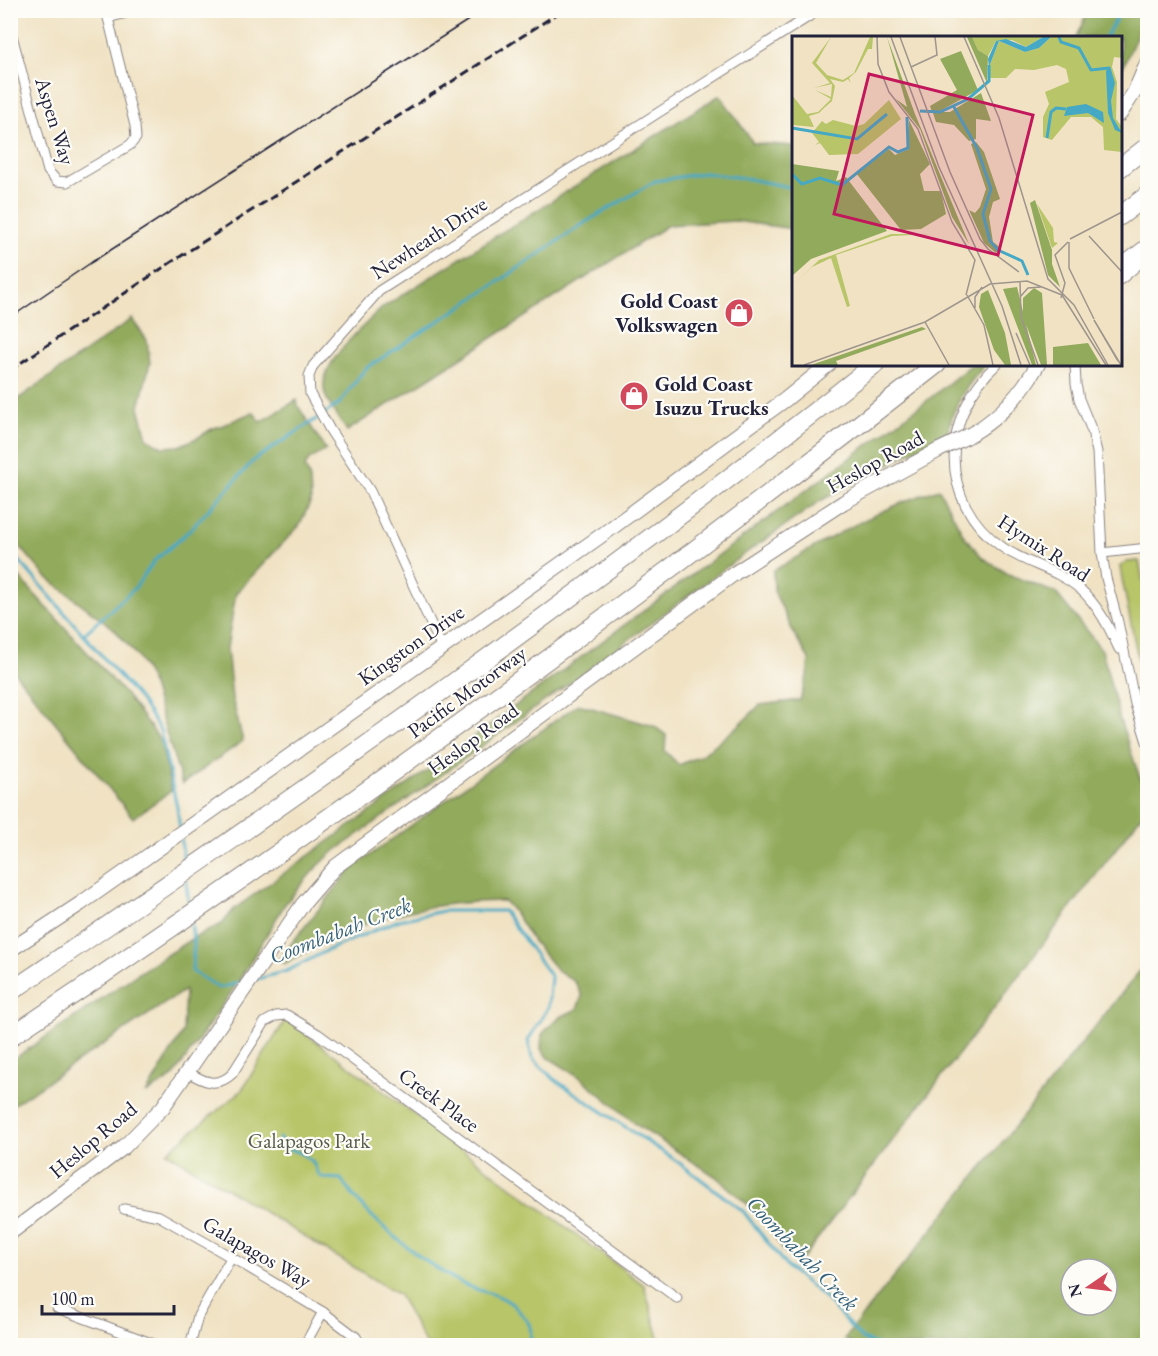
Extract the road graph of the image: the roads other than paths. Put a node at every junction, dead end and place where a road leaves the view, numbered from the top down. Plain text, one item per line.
1 (137, 10) edge
2 (819, 10) edge
3 (107, 14) edge
4 (10, 28) edge
5 (1148, 61) edge
6 (1122, 111) edge
7 (1148, 147) edge
8 (1122, 166) edge
9 (1148, 195) edge
10 (1122, 214) edge
11 (1148, 242) edge
12 (1148, 253) edge
13 (1122, 262) edge
14 (1122, 275) edge
15 (827, 366) edge
16 (872, 366) edge
17 (933, 366) edge
18 (995, 366) edge
19 (1037, 366) edge
20 (1075, 366) edge
21 (1148, 548) edge
22 (1102, 553) junction
23 (442, 648) junction
24 (1125, 662) junction
25 (1148, 745) edge
26 (10, 950) edge
27 (10, 992) edge
28 (10, 1037) edge
29 (188, 1072) junction
30 (124, 1209) dead end
31 (10, 1233) edge
32 (231, 1258) junction
33 (677, 1298) dead end
34 (57, 1308) dead end
35 (323, 1312) junction
36 (159, 1346) edge
37 (190, 1346) edge
38 (304, 1346) edge
39 (361, 1346) edge

1 - 3 street
2 - 23 street, Newheath Drive
3 - 4 street, Aspen Way
5 - 6 street
7 - 8 highway
9 - 10 highway
11 - 13 street
12 - 14 street
15 - 23 street, Kingston Drive
16 - 27 highway, Pacific Motorway
17 - 28 highway, Pacific Motorway
18 - 24 street, Hymix Road
19 - 29 street, Heslop Road, bridge
20 - 22 street, Hymix Road
21 - 22 street
22 - 24 street, Hymix Road
23 - 26 street, Kingston Drive
24 - 25 street, Hymix Road
29 - 31 street, Heslop Road
29 - 33 street, Creek Place
30 - 32 street, Galapagos Way
32 - 35 street, Galapagos Way
32 - 37 street
34 - 36 street
35 - 38 street
35 - 39 street, Galapagos Way

